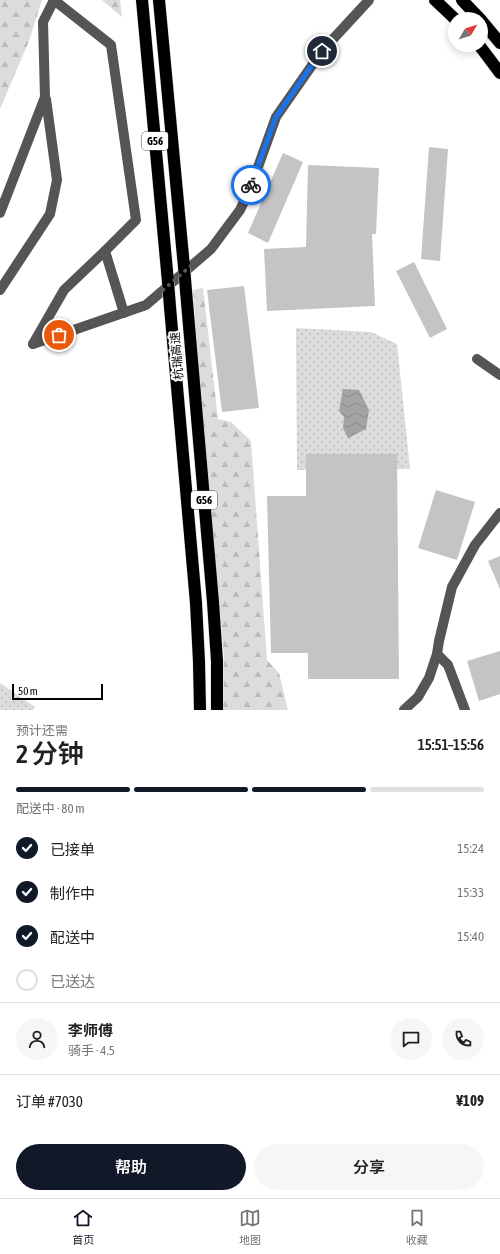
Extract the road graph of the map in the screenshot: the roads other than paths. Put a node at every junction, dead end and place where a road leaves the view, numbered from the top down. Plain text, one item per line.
1 (142, 0) edge
2 (159, 0) edge
3 (369, 0) edge
4 (435, 0) edge
5 (462, 0) edge
6 (448, 12) edge
7 (473, 12) edge
8 (488, 29) edge
9 (500, 43) edge
10 (484, 52) edge
11 (500, 73) edge
12 (45, 97) junction
13 (0, 213) edge
14 (105, 251) junction
15 (0, 290) edge
16 (124, 313) junction
17 (477, 359) dead end
18 (500, 375) edge
19 (500, 513) edge
20 (437, 654) junction
21 (200, 710) edge
22 (217, 710) edge
23 (404, 710) edge
24 (465, 710) edge

1 - 21 highway, 杭瑞高速 / G56, bridge
2 - 22 highway, 杭瑞高速 / G56, bridge
3 - 16 street
4 - 6 highway
5 - 7 highway
8 - 9 highway
10 - 11 highway
12 - 13 street
12 - 14 street
12 - 15 street
14 - 16 street
14 - 16 street
17 - 18 street
19 - 20 street
20 - 23 street
20 - 24 street

